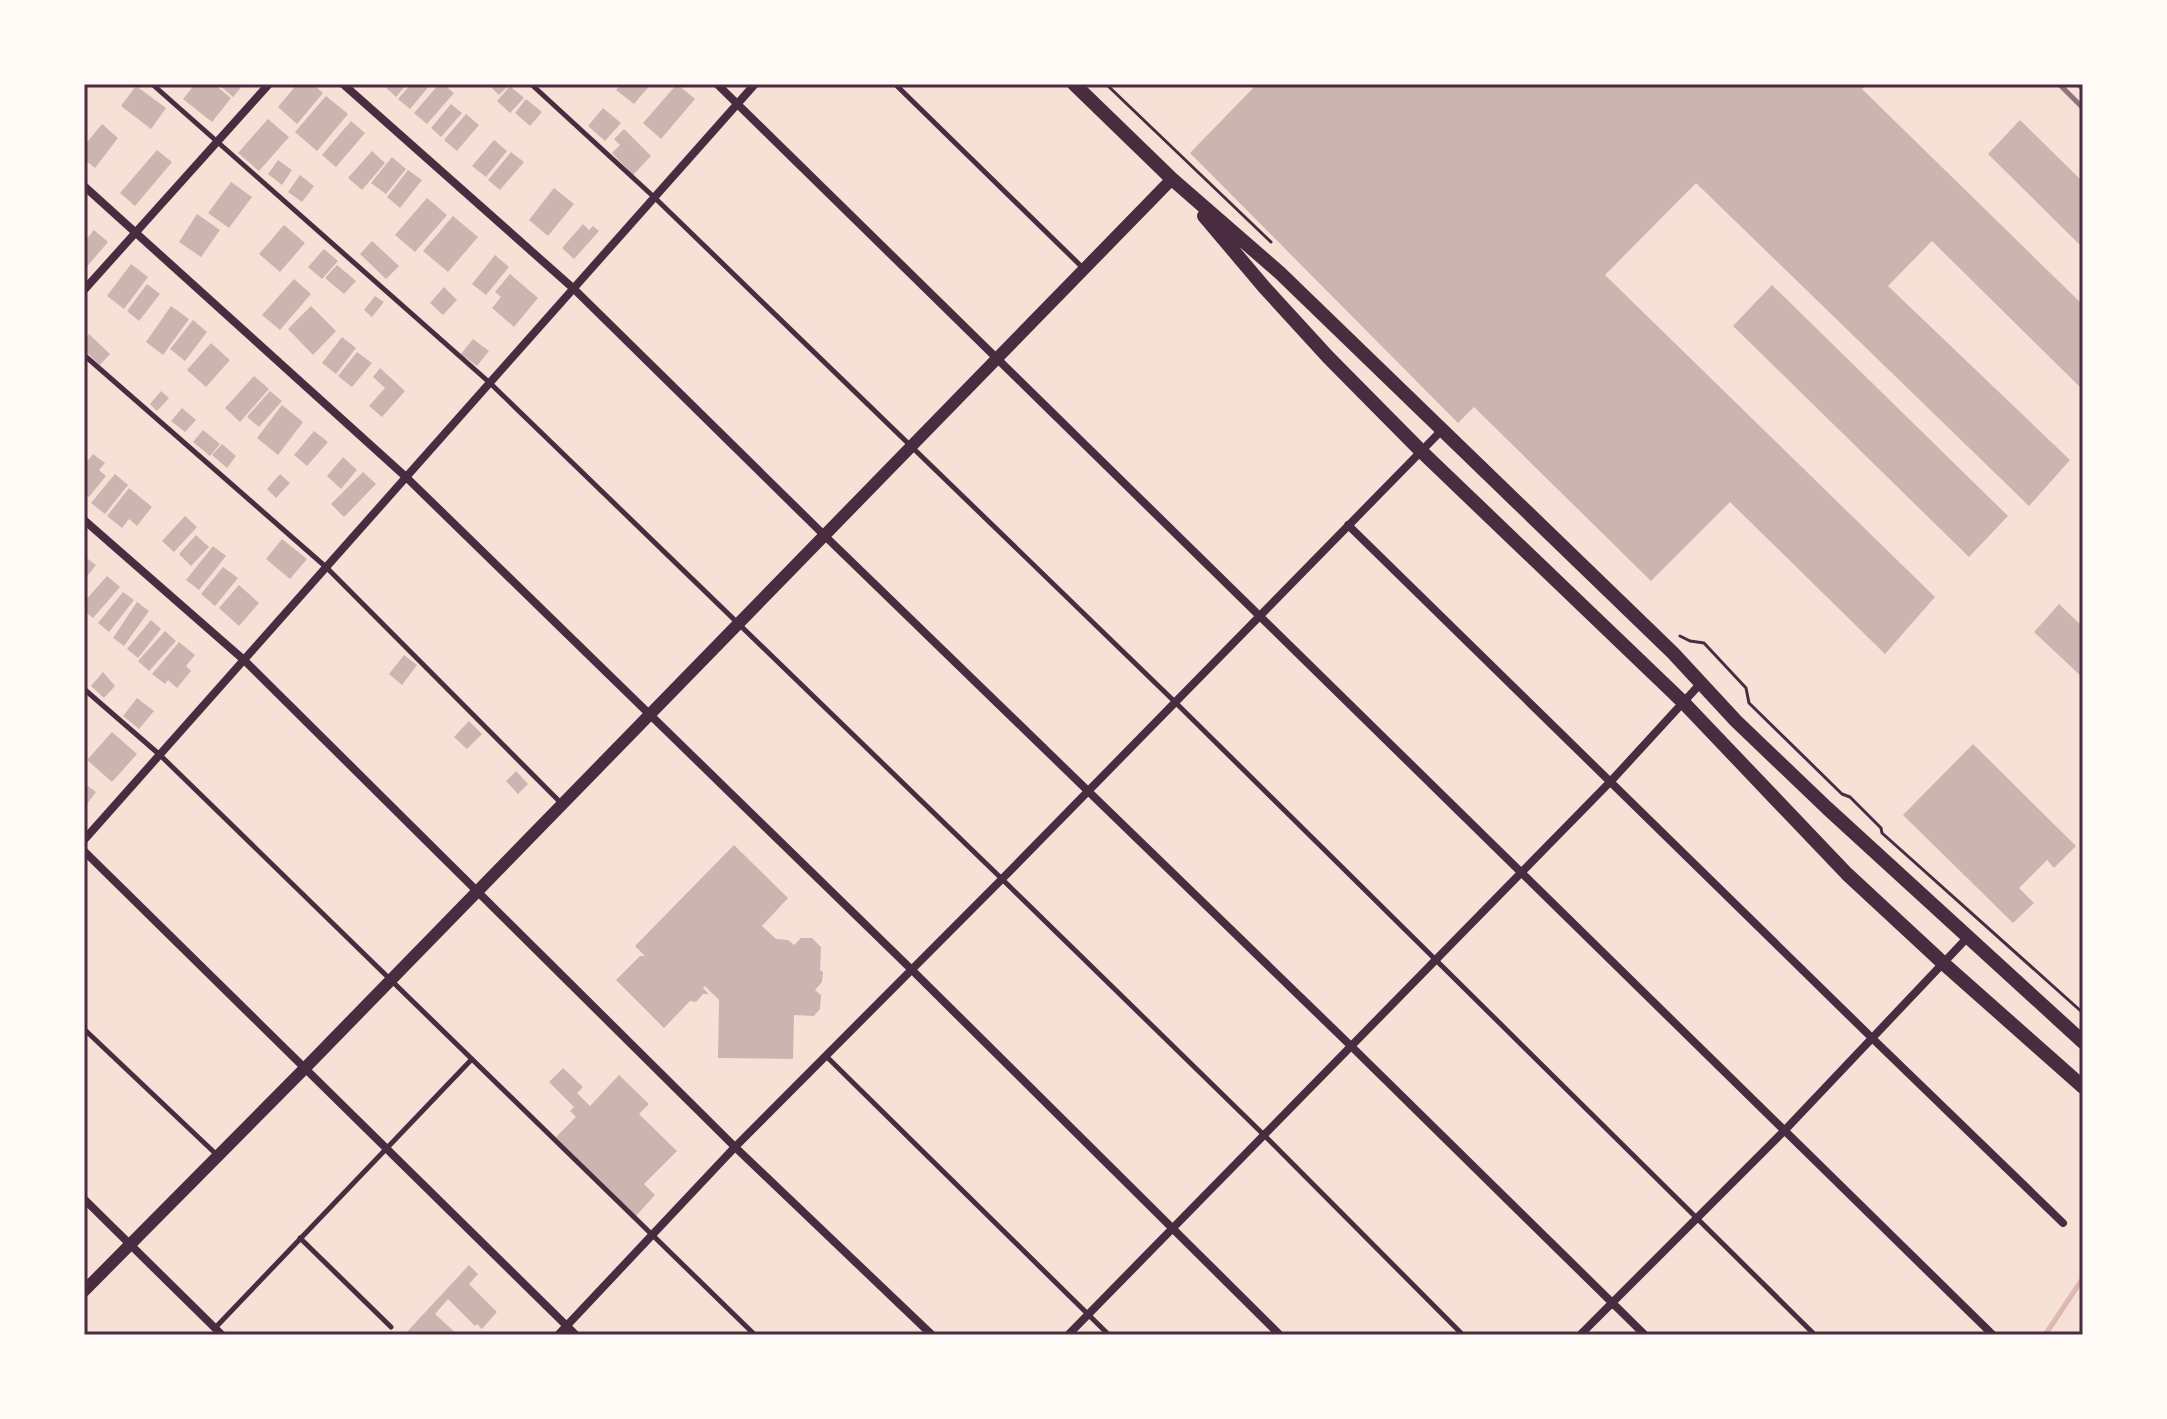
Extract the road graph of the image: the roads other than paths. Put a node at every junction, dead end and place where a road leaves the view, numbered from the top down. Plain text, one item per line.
1 (152, 84) edge
2 (269, 84) edge
3 (343, 84) edge
4 (531, 84) edge
5 (717, 84) edge
6 (755, 84) edge
7 (895, 84) edge
8 (1074, 84) edge
9 (738, 103) junction
10 (218, 141) junction
11 (1172, 179) junction
12 (84, 186) edge
13 (655, 198) junction
14 (136, 232) junction
15 (1085, 270) junction
16 (574, 289) junction
17 (84, 290) edge
18 (84, 355) edge
19 (998, 359) junction
20 (490, 383) junction
21 (1442, 430) junction
22 (912, 447) junction
23 (1421, 451) junction
24 (406, 477) junction
25 (84, 520) edge
26 (1348, 525) junction
27 (825, 536) junction
28 (326, 567) junction
29 (1259, 617) junction
30 (738, 624) junction
31 (244, 660) junction
32 (1701, 683) junction
33 (84, 689) edge
34 (1175, 702) junction
35 (1683, 702) junction
36 (650, 714) junction
37 (160, 755) junction
38 (1611, 781) junction
39 (1088, 791) junction
40 (562, 803) junction
41 (84, 840) edge
42 (84, 851) edge
43 (1521, 871) junction
44 (1002, 879) junction
45 (477, 890) junction
46 (1967, 938) junction
47 (1436, 959) junction
48 (1943, 963) junction
49 (912, 970) junction
50 (391, 980) junction
51 (84, 1029) edge
52 (1872, 1038) junction
53 (2083, 1042) edge
54 (1351, 1046) junction
55 (826, 1056) junction
56 (472, 1059) junction
57 (306, 1067) junction
58 (2083, 1087) edge
59 (1785, 1130) junction
60 (1264, 1135) junction
61 (735, 1147) junction
62 (387, 1148) junction
63 (218, 1156) junction
64 (84, 1199) edge
65 (1696, 1219) junction
66 (2063, 1223) dead end
67 (1172, 1229) junction
68 (653, 1234) junction
69 (300, 1238) junction
70 (130, 1244) junction
71 (84, 1291) edge
72 (1612, 1303) junction
73 (1088, 1314) junction
74 (567, 1326) junction
75 (391, 1327) dead end
76 (215, 1328) junction
77 (222, 1335) edge
78 (558, 1335) edge
79 (576, 1335) edge
80 (755, 1335) edge
81 (932, 1335) edge
82 (1068, 1335) edge
83 (1109, 1335) edge
84 (1280, 1335) edge
85 (1463, 1335) edge
86 (1580, 1335) edge
87 (1645, 1335) edge
88 (1815, 1335) edge
89 (1993, 1335) edge

1 - 10 lane
2 - 10 street
3 - 16 street
4 - 13 lane
5 - 9 street
6 - 9 street
7 - 15 lane
8 - 11 main road
9 - 13 street
9 - 19 street
10 - 14 street
10 - 20 lane
11 - 15 street
11 - 21 main road
11 - 23 main road
12 - 14 street
13 - 16 street
13 - 22 lane
14 - 17 street
14 - 24 street
15 - 19 street
16 - 20 street
16 - 27 street
18 - 28 lane
19 - 22 street
19 - 29 street
20 - 24 street
20 - 30 lane
21 - 23 street
21 - 32 main road
22 - 27 street
22 - 34 lane
23 - 26 street
23 - 35 main road
24 - 28 street
24 - 36 street
25 - 31 street
26 - 29 street
26 - 38 street
27 - 30 street
27 - 39 street
28 - 31 street
28 - 40 lane
29 - 34 street
29 - 43 street
30 - 36 street
30 - 44 lane
31 - 37 street
31 - 45 street
32 - 35 street
32 - 46 main road
33 - 37 lane
34 - 39 street
34 - 47 lane
35 - 38 street
35 - 48 main road
36 - 40 street
36 - 49 street
37 - 41 street
37 - 50 lane
38 - 43 street
38 - 52 street
39 - 44 street
39 - 54 street
40 - 45 street
42 - 57 street
43 - 47 street
43 - 59 street
44 - 49 street
44 - 60 lane
45 - 50 street
45 - 61 street
46 - 48 street
46 - 53 main road
47 - 54 street
47 - 65 lane
48 - 52 street
48 - 58 main road
49 - 55 street
49 - 67 street
50 - 56 lane
50 - 57 street
51 - 63 lane
52 - 59 street
52 - 66 street
54 - 60 street
54 - 72 street
55 - 61 street
55 - 73 lane
56 - 62 lane
56 - 68 lane
57 - 62 street
57 - 63 street
59 - 65 street
59 - 89 street
60 - 67 street
60 - 85 lane
61 - 68 street
61 - 81 street
62 - 69 lane
62 - 74 street
63 - 70 street
64 - 70 street
65 - 72 street
65 - 88 lane
67 - 73 street
67 - 84 street
68 - 74 street
68 - 80 lane
69 - 75 lane
69 - 76 lane
70 - 71 street
70 - 76 street
72 - 86 street
72 - 87 street
73 - 82 street
73 - 83 lane
74 - 78 street
74 - 79 street
76 - 77 street

